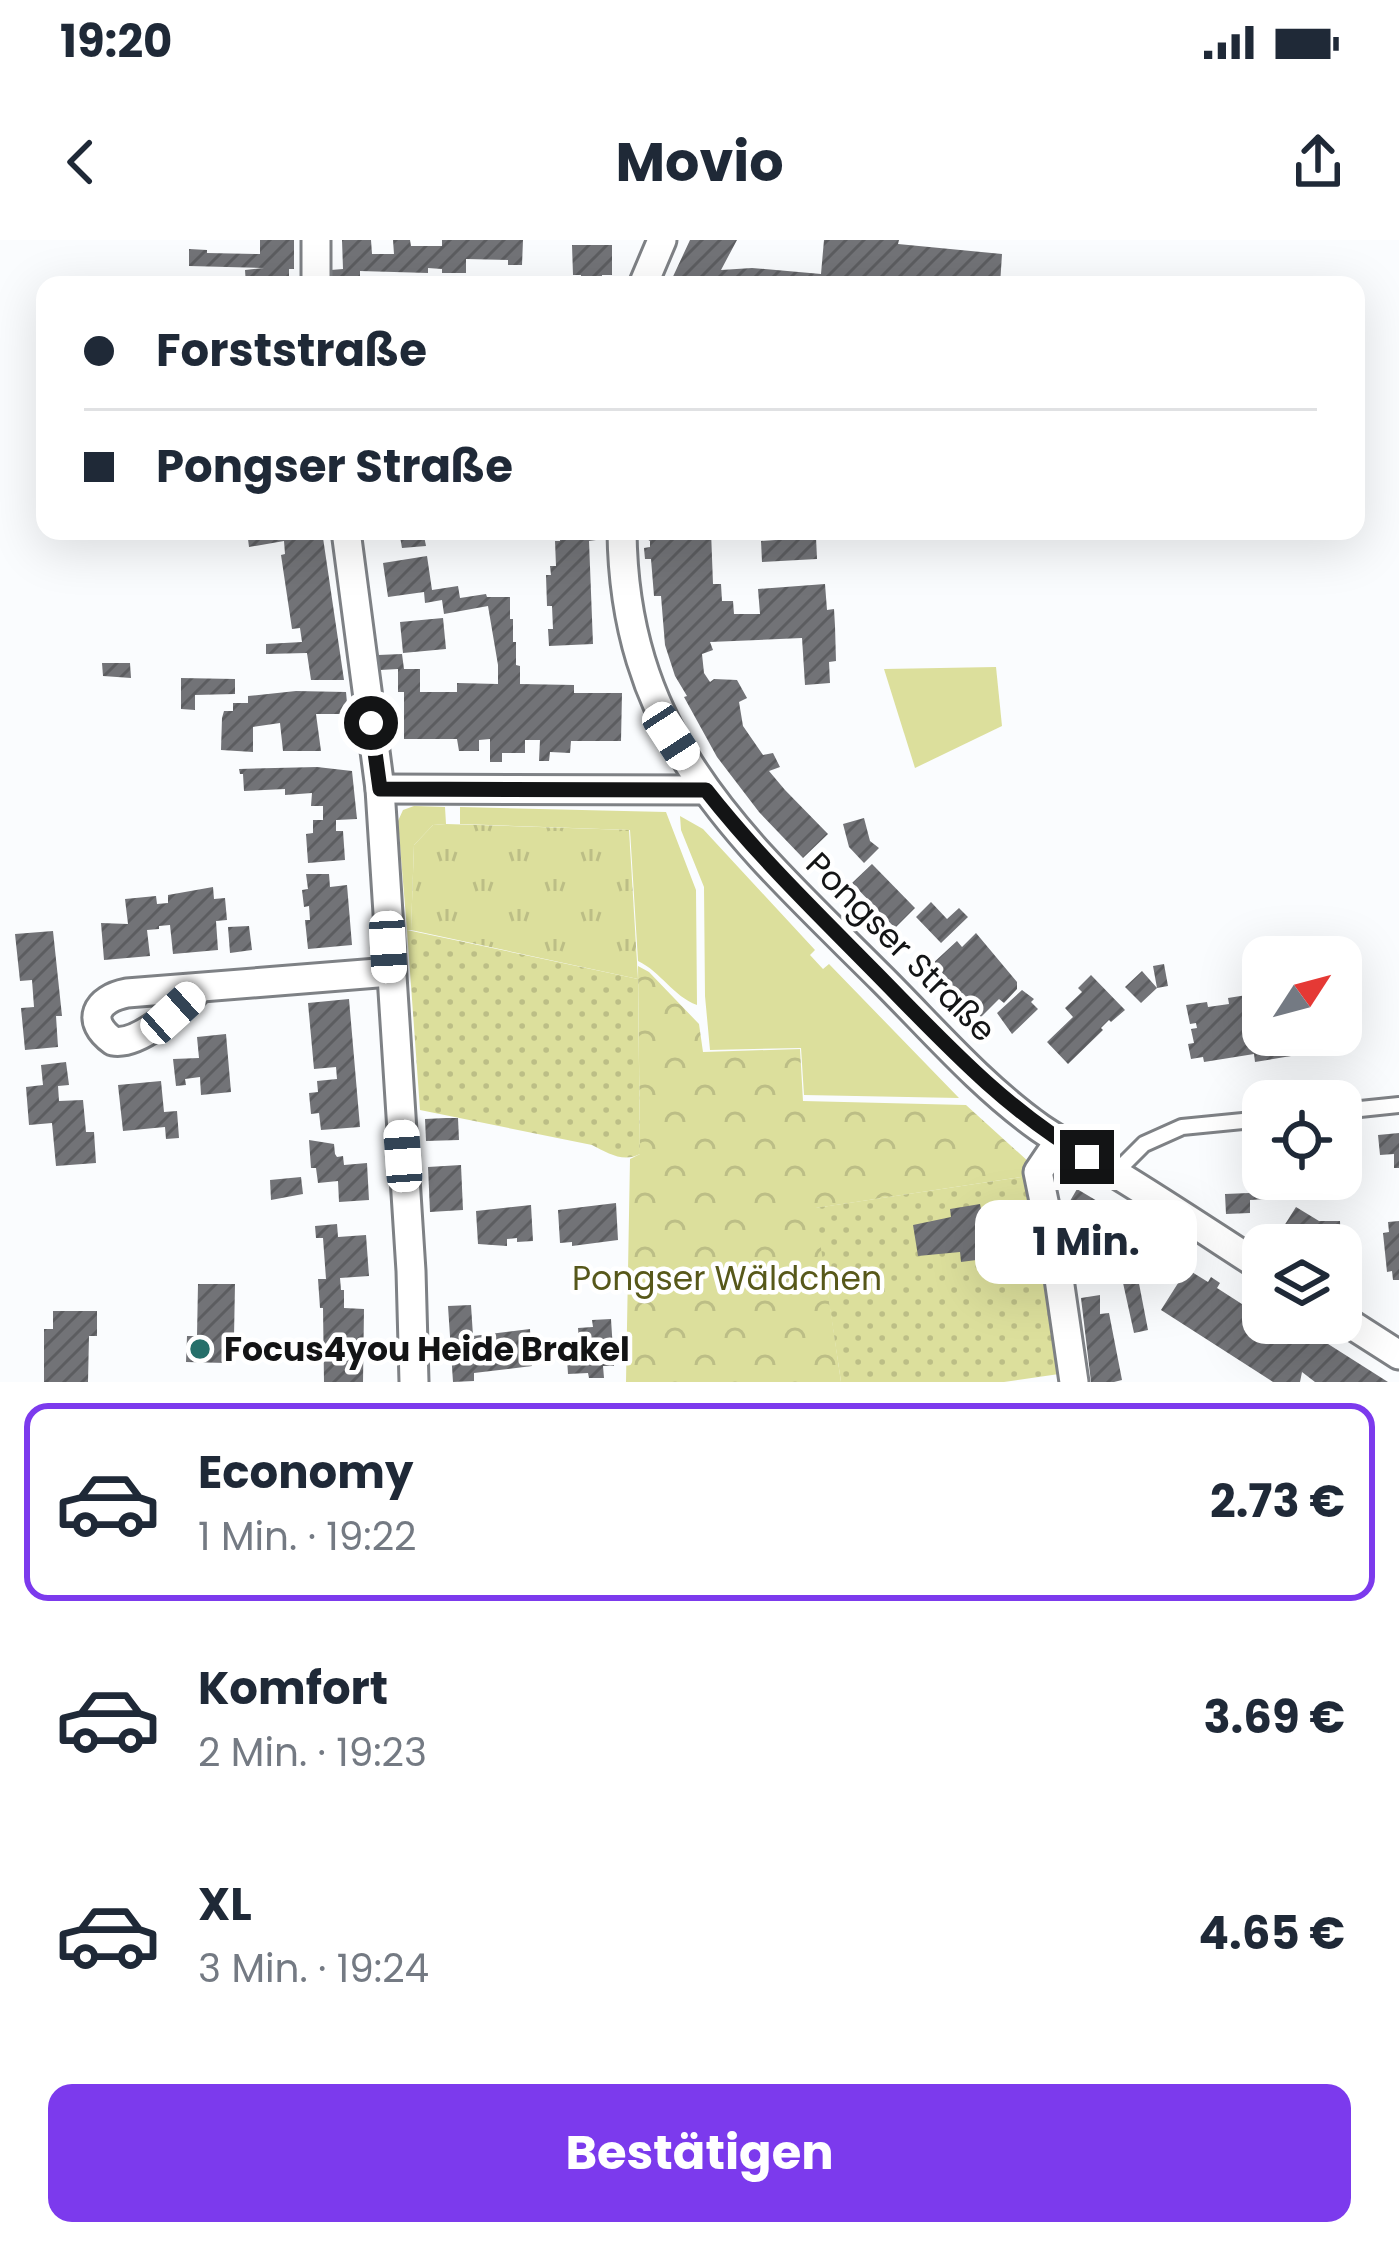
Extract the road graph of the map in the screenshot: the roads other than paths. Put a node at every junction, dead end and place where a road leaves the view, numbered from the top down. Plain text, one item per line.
1 (316, 240) edge
2 (658, 241) edge
3 (316, 276) edge
4 (646, 276) edge
5 (347, 540) edge
6 (622, 540) edge
7 (380, 789) junction
8 (706, 790) junction
9 (390, 972) junction
10 (200, 988) dead end
11 (1399, 1106) edge
12 (1362, 1109) edge
13 (1242, 1121) edge
14 (1059, 1141) junction
15 (1115, 1173) junction
16 (1242, 1255) edge
17 (1362, 1331) edge
18 (1399, 1355) edge
19 (414, 1382) edge
20 (1074, 1382) edge

1 - 3 street
2 - 4 street
5 - 7 street
6 - 8 street, Pongser Straße
7 - 8 street
7 - 9 street
8 - 14 street, Pongser Straße
9 - 10 street
9 - 19 street
11 - 12 lane
13 - 15 lane
14 - 15 street, Pongser Straße
14 - 20 street
15 - 16 street, Pongser Straße
17 - 18 street

